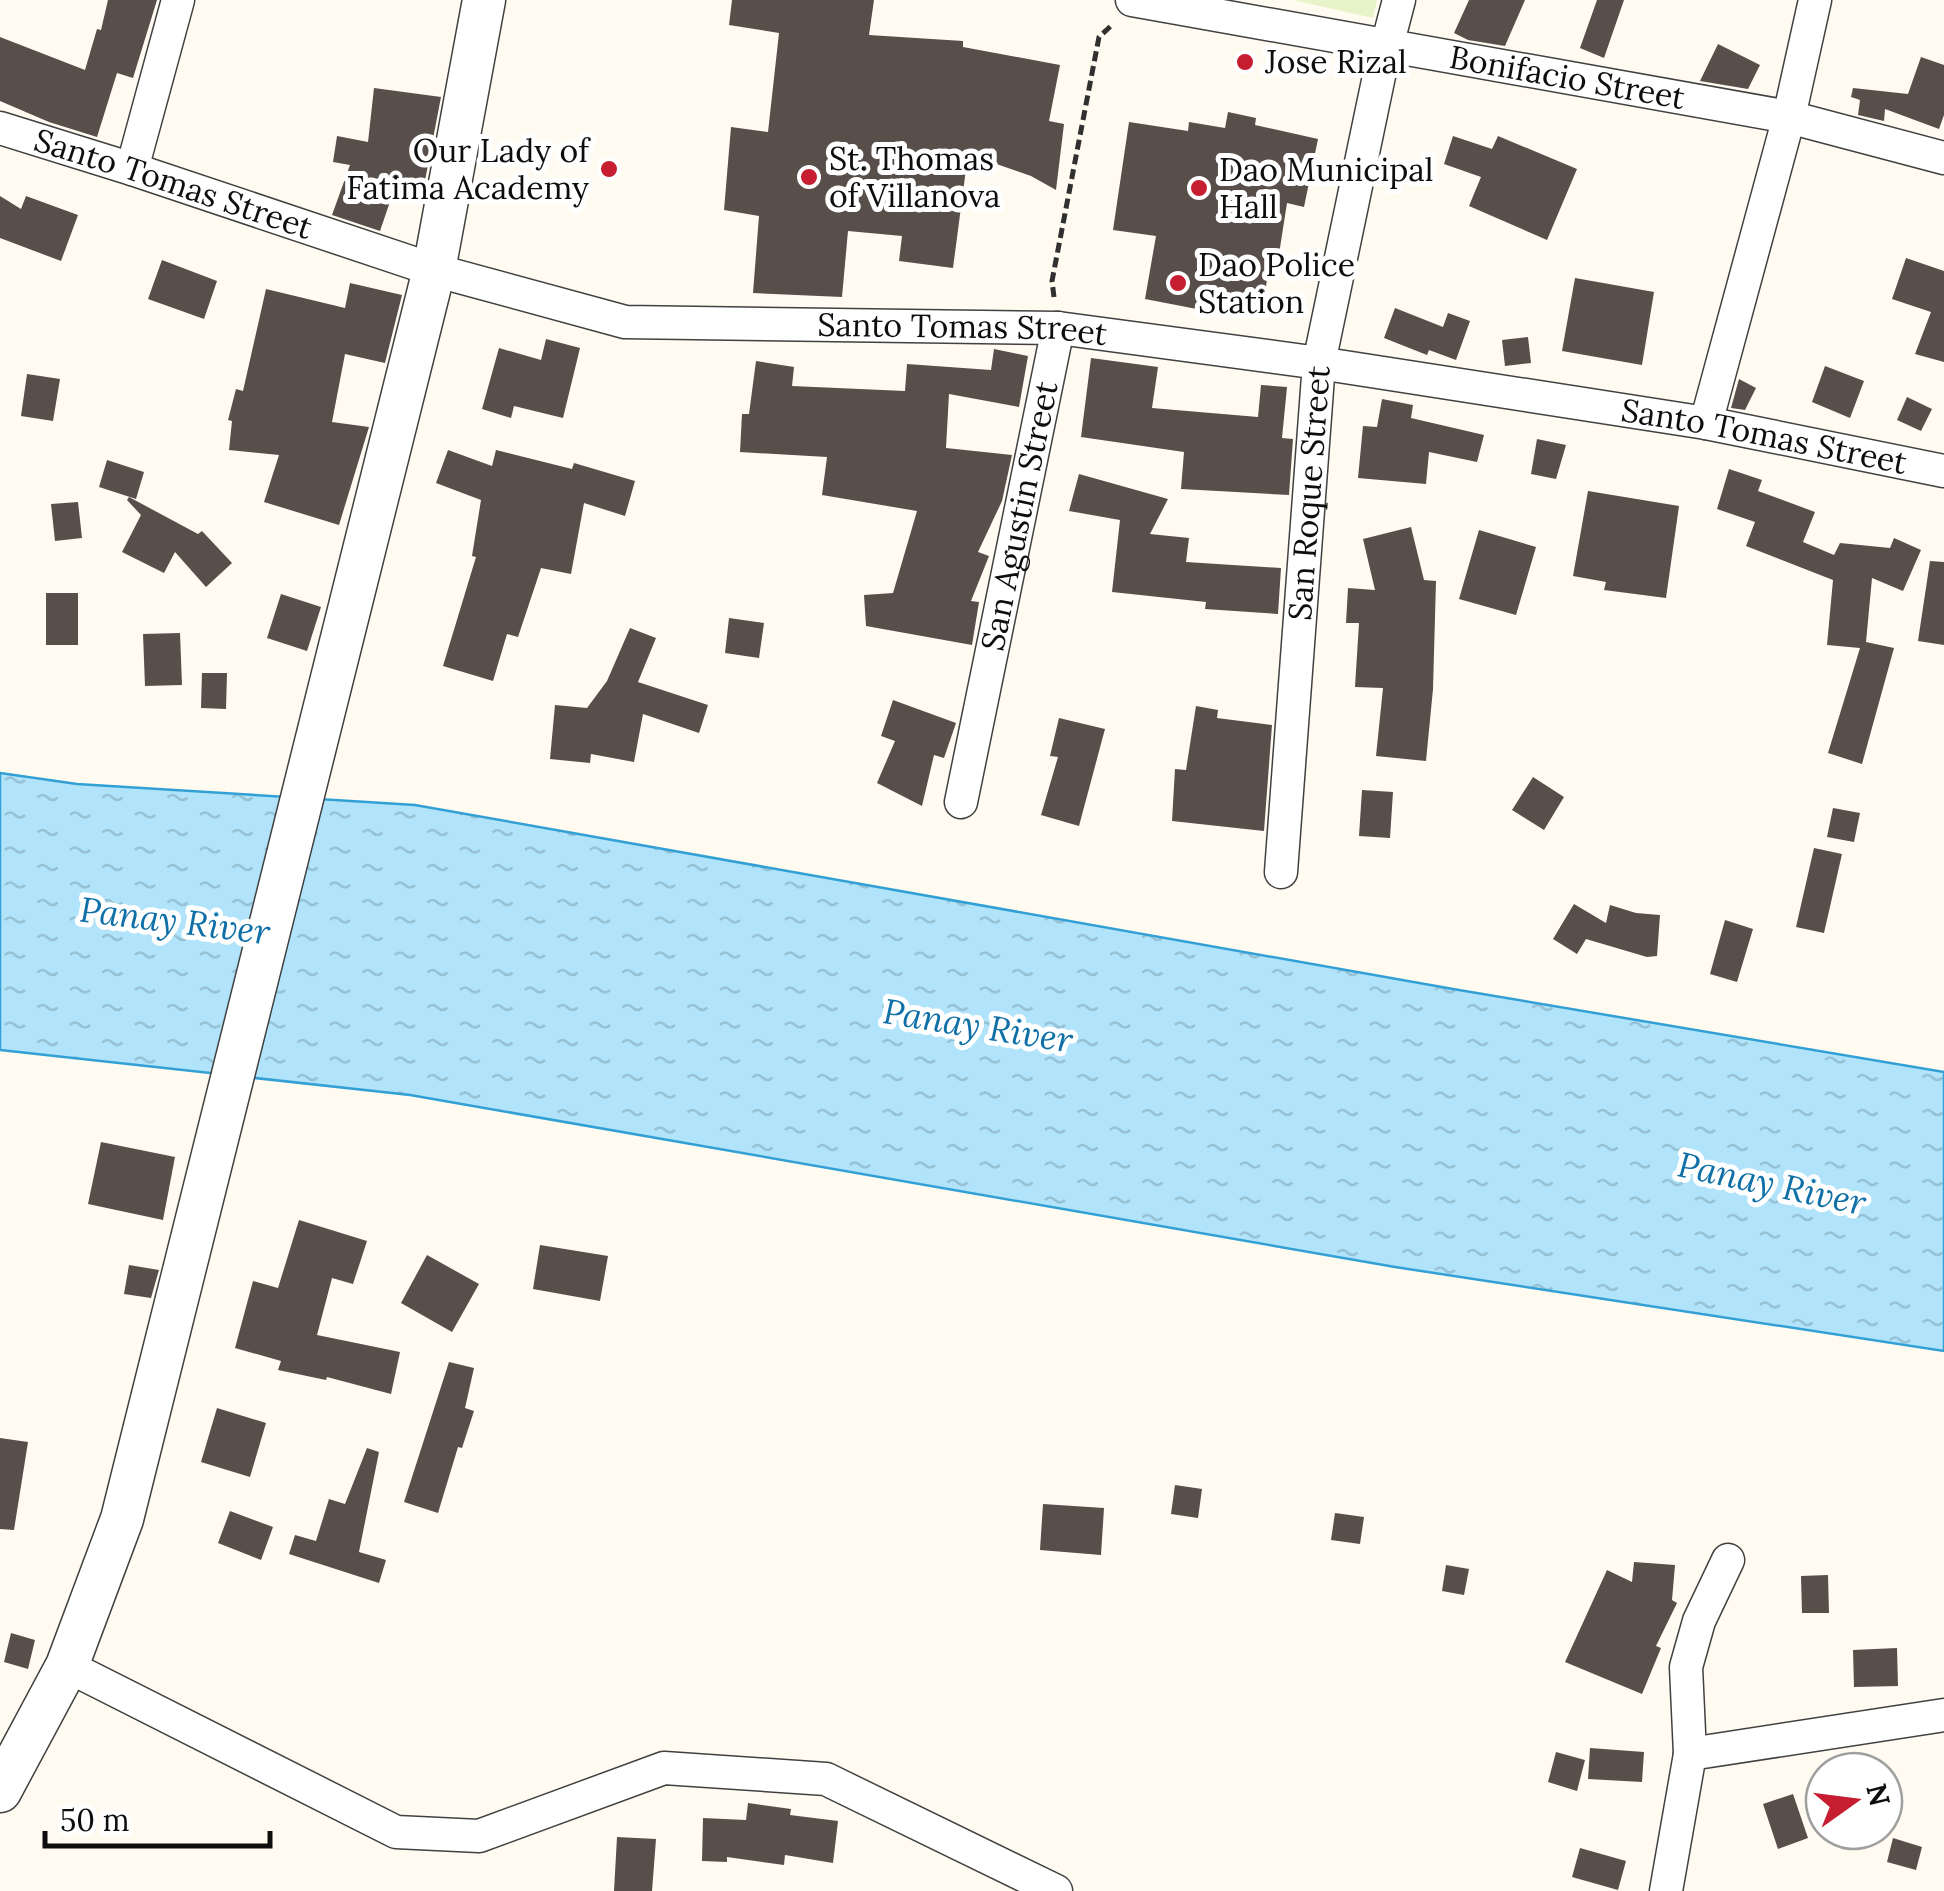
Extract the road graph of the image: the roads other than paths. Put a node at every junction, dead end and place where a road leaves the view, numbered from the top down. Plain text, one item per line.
1 (178, 0) edge
2 (484, 0) edge
3 (1399, 0) edge
4 (1816, 0) edge
5 (1125, 6) edge
6 (1388, 44) junction
7 (1788, 117) junction
8 (0, 128) edge
9 (1944, 158) edge
10 (132, 168) junction
11 (434, 270) junction
12 (1058, 328) junction
13 (1319, 363) junction
14 (1706, 422) junction
15 (1944, 471) edge
16 (961, 802) dead end
17 (1281, 872) dead end
18 (1728, 1560) dead end
19 (67, 1666) junction
20 (1944, 1715) edge
21 (1690, 1754) junction
22 (0, 1790) edge
23 (1056, 1891) edge
24 (1666, 1891) edge

1 - 10 street
2 - 11 street
3 - 6 street, San Roque Street
4 - 7 street
5 - 6 street, Bonifacio Street
6 - 7 street, Bonifacio Street
6 - 13 street, San Roque Street
7 - 9 street, Bonifacio Street
7 - 14 street
8 - 10 street, Santo Tomas Street
10 - 11 street, Santo Tomas Street
11 - 12 street, Santo Tomas Street
11 - 19 street
12 - 13 street, Santo Tomas Street
12 - 16 street, San Agustin Street
13 - 14 street, Santo Tomas Street
13 - 17 street, San Roque Street
14 - 15 street, Santo Tomas Street
18 - 21 street
19 - 22 street
19 - 23 street
20 - 21 street
21 - 24 street

